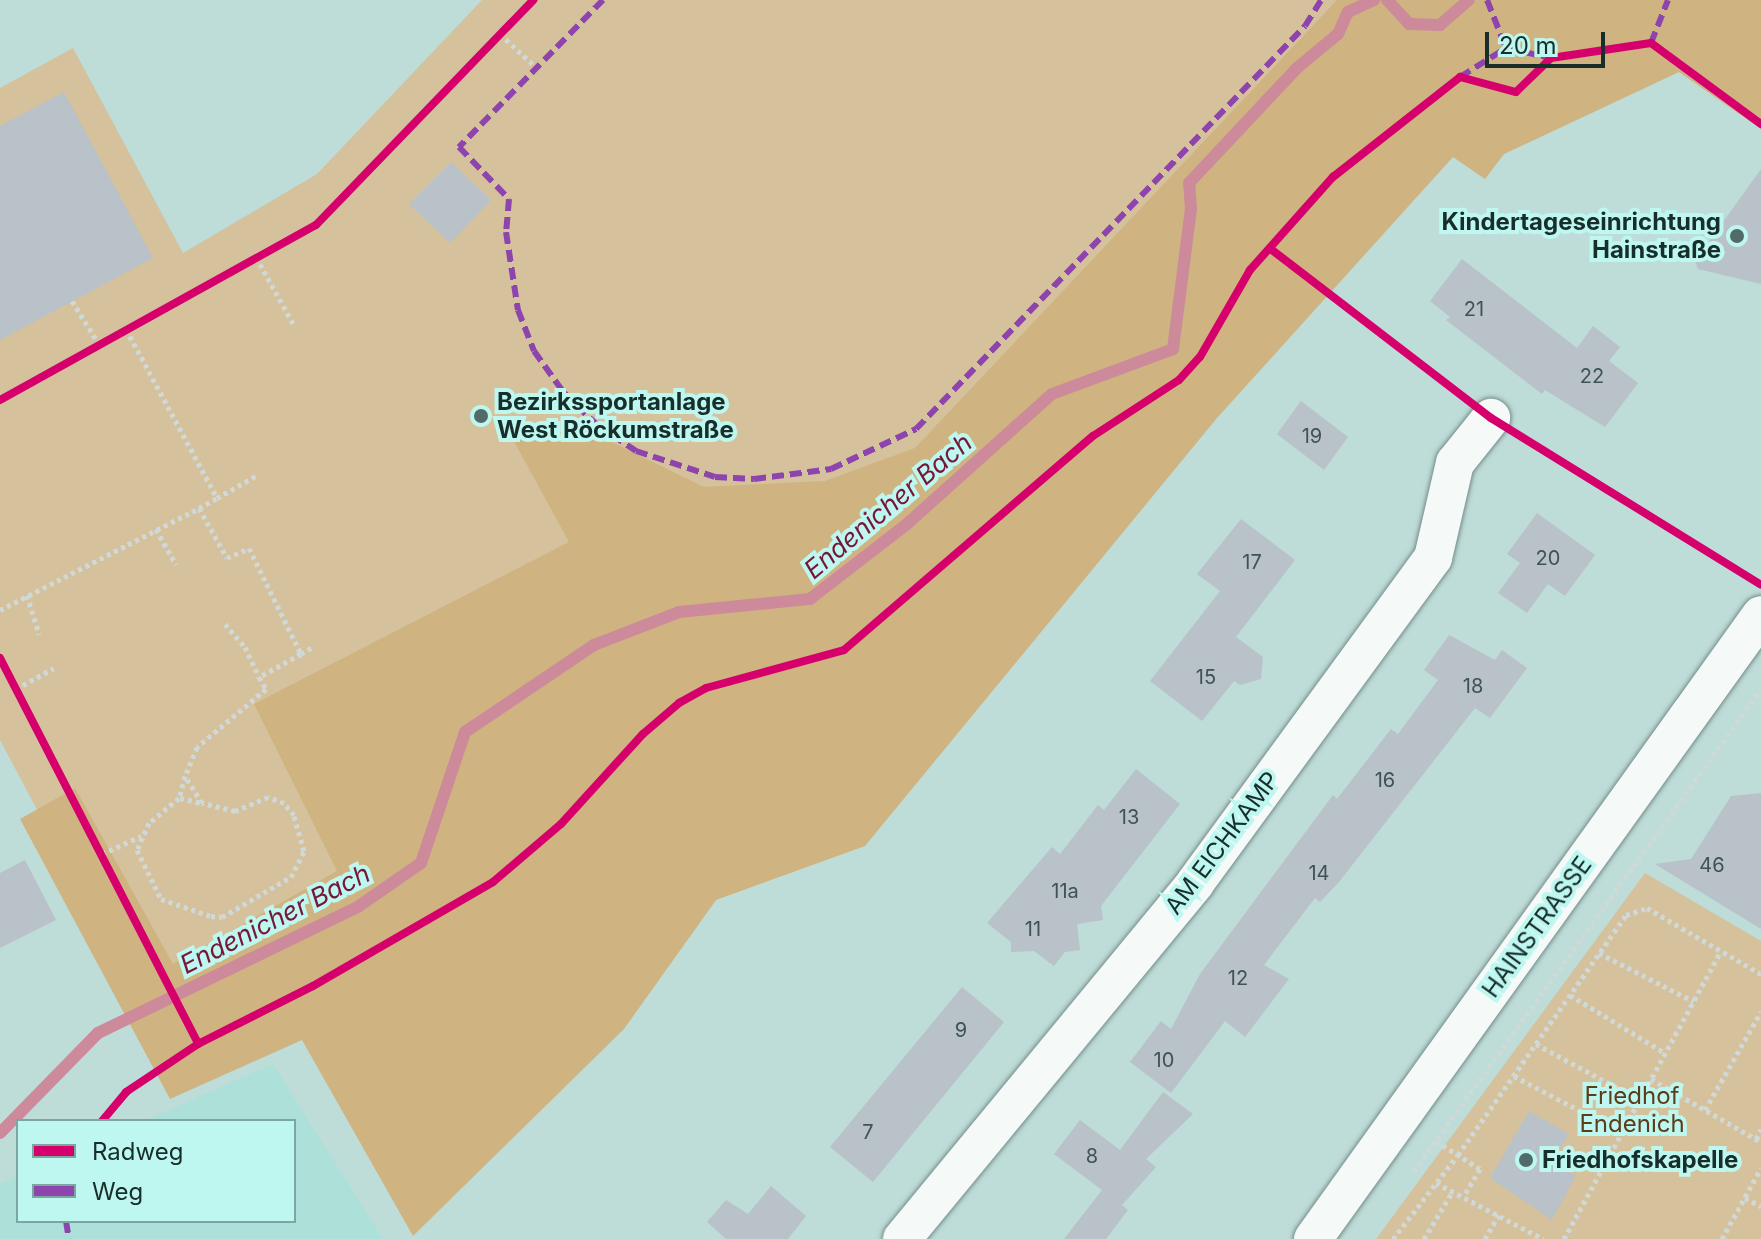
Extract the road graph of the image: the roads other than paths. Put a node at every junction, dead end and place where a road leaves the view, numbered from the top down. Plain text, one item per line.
1 (1491, 418) dead end
2 (1761, 615) edge
3 (902, 1239) edge
4 (1313, 1239) edge

1 - 3 street, AM EICHKAMP
2 - 4 street, HAINSTRASSE

